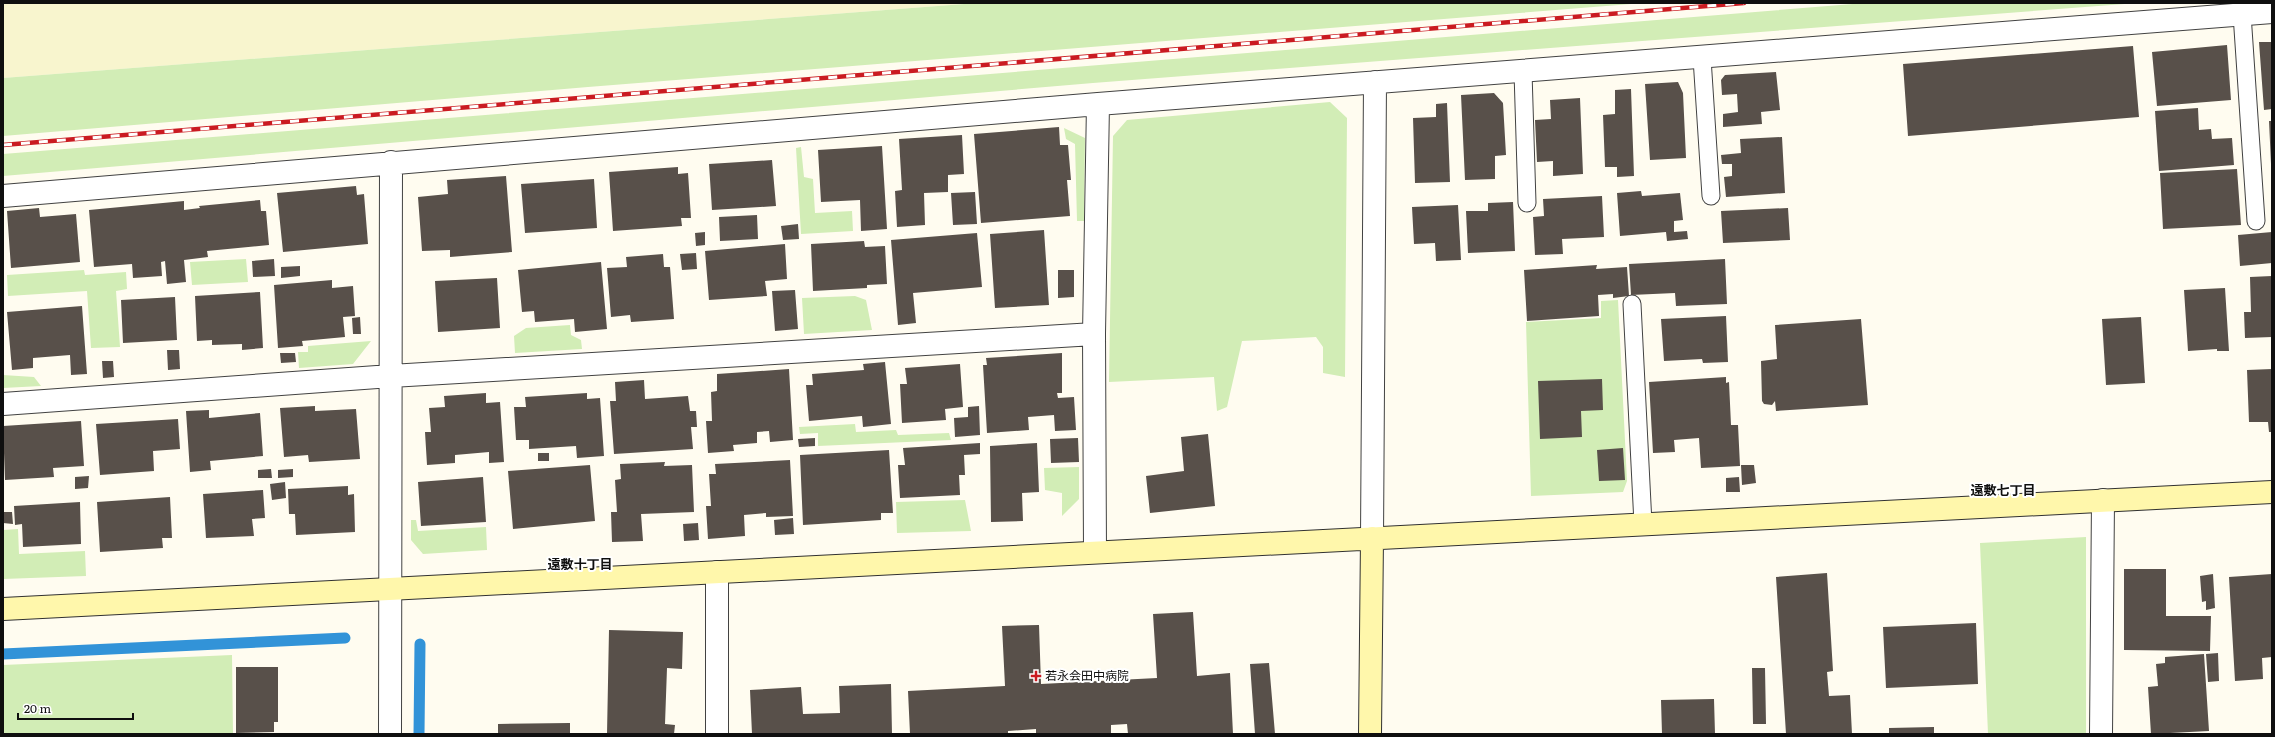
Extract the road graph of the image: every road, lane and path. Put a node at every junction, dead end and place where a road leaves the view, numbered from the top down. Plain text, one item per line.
1 (2272, 12) edge
2 (2242, 14) junction
3 (1702, 58) junction
4 (1523, 72) junction
5 (1375, 82) junction
6 (1098, 104) junction
7 (391, 162) junction
8 (3, 196) edge
9 (1711, 196) dead end
10 (1527, 203) dead end
11 (2256, 221) dead end
12 (1632, 304) dead end
13 (1094, 334) junction
14 (391, 376) junction
15 (3, 404) edge
16 (2272, 492) edge
17 (2103, 500) junction
18 (1643, 524) junction
19 (1372, 538) junction
20 (1095, 552) junction
21 (717, 572) junction
22 (390, 589) junction
23 (3, 609) edge
24 (390, 734) edge
25 (717, 734) edge
26 (1370, 734) edge
27 (2101, 734) edge

1 - 2 street
2 - 3 street
2 - 11 lane
3 - 4 street
3 - 9 lane
4 - 5 street
4 - 10 lane
5 - 6 street
5 - 19 street
6 - 7 street
6 - 13 street
7 - 8 street
7 - 14 street
12 - 18 lane
13 - 14 street
13 - 20 street
14 - 15 street
14 - 22 street
16 - 17 street
17 - 18 street
17 - 27 street
18 - 19 street
19 - 20 street
19 - 26 street
20 - 21 street
21 - 22 street
21 - 25 street
22 - 23 street
22 - 24 street

